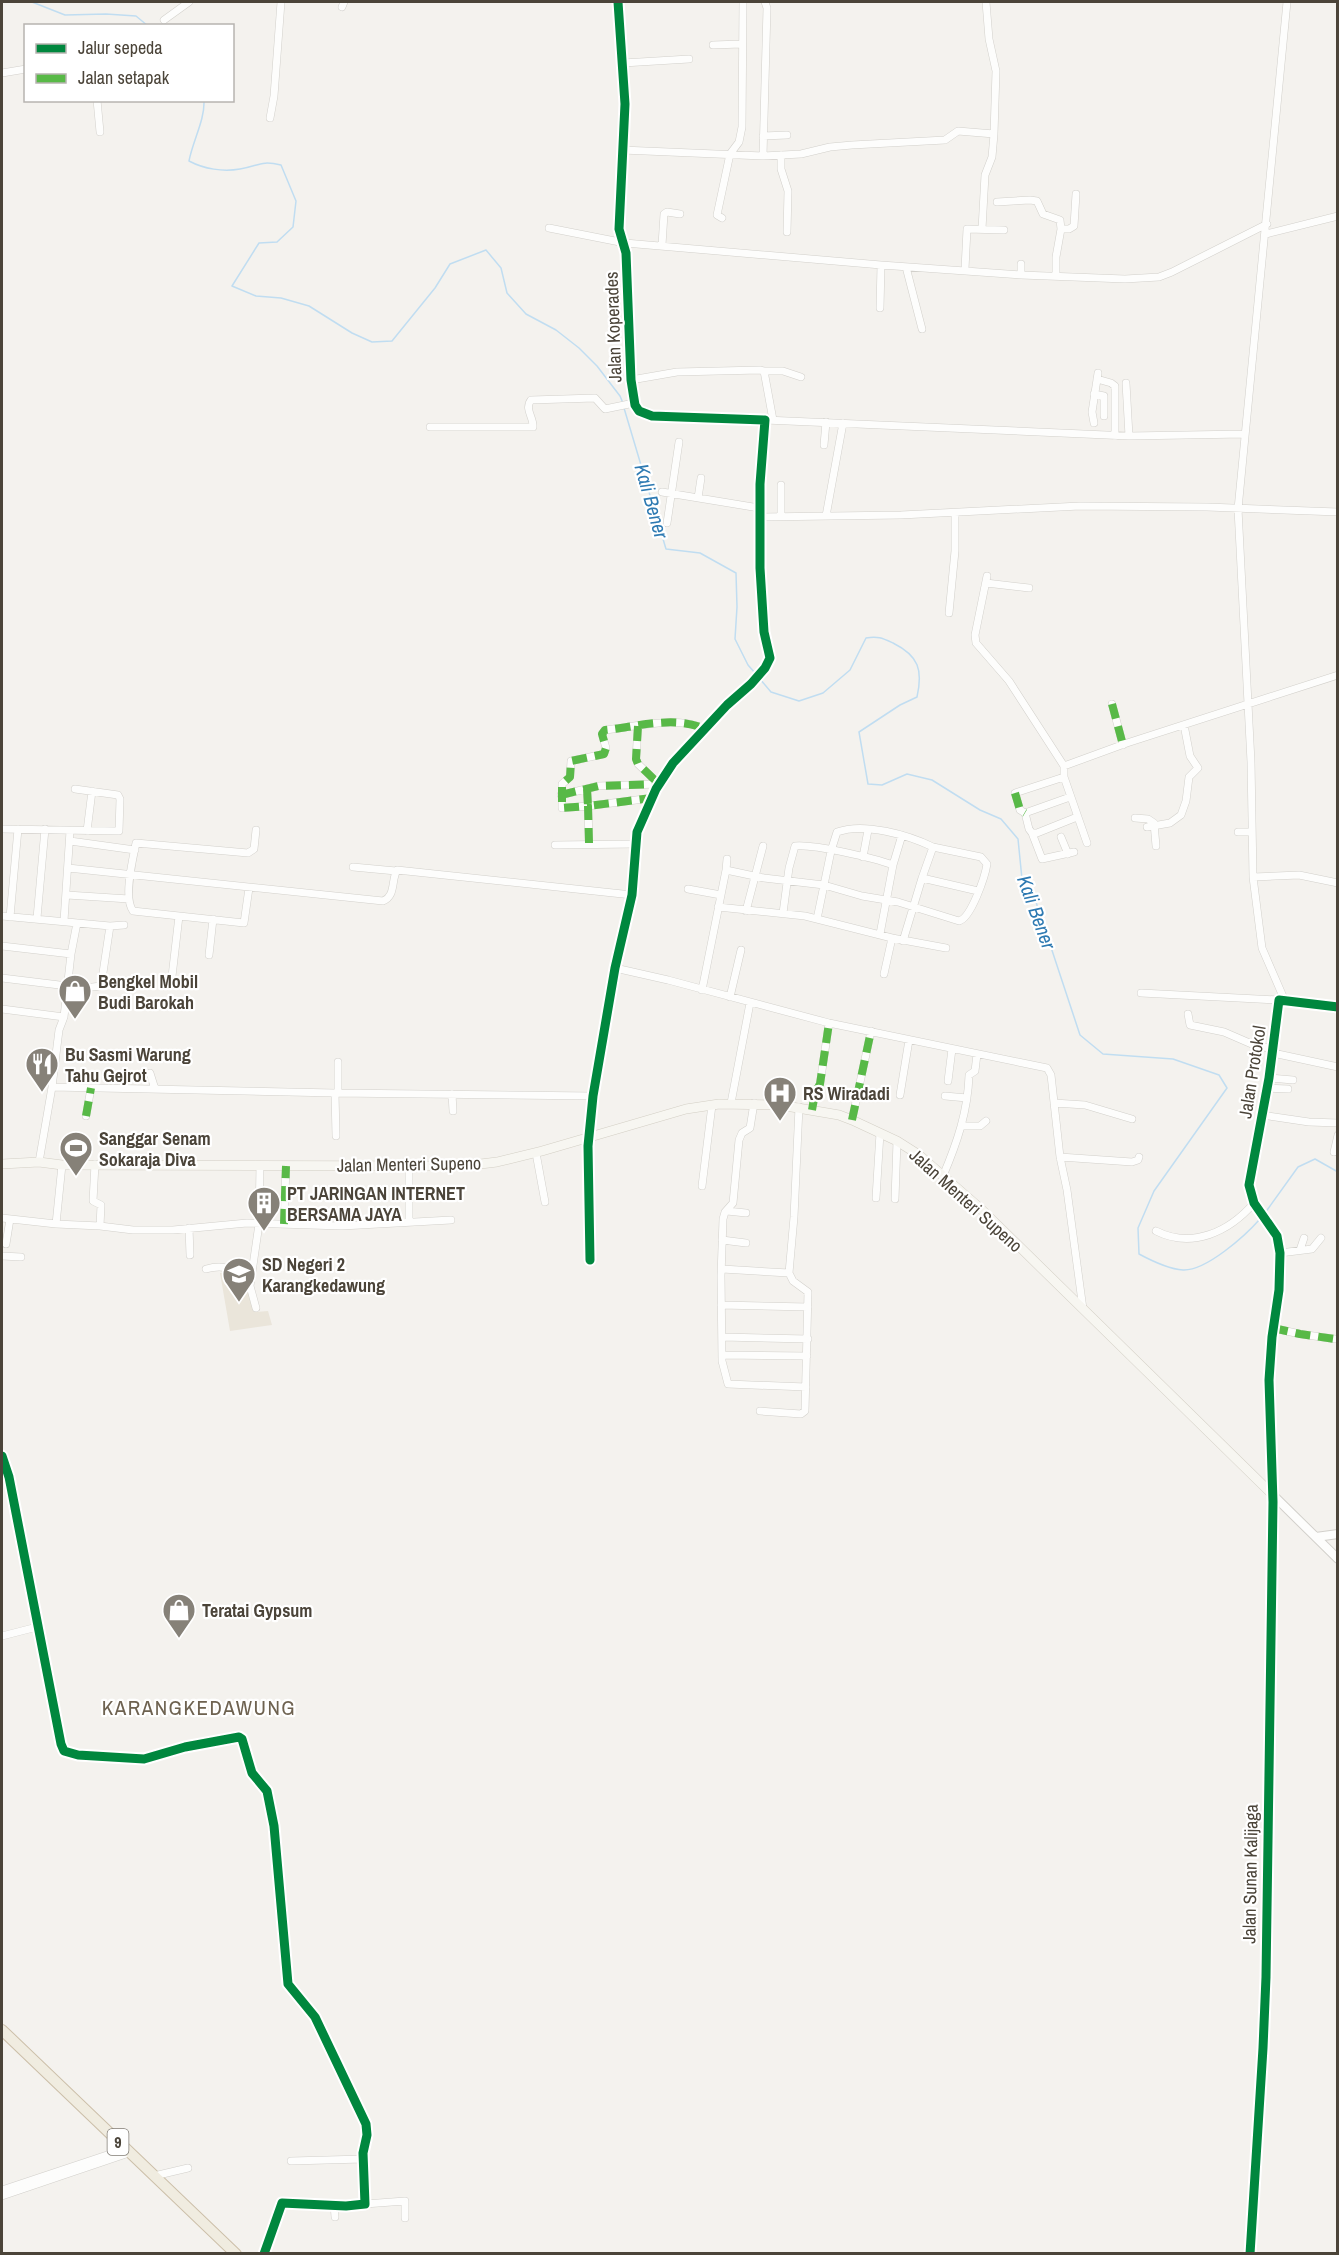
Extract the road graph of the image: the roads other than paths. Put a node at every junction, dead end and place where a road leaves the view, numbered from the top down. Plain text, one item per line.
1 (189, 2) edge
2 (281, 2) edge
3 (618, 2) edge
4 (743, 2) edge
5 (765, 2) edge
6 (986, 2) edge
7 (1287, 2) edge
8 (164, 20) dead end
9 (741, 44) junction
10 (713, 45) dead end
11 (689, 59) dead end
12 (623, 63) junction
13 (24, 69) edge
14 (2, 73) edge
15 (97, 102) edge
16 (270, 118) dead end
17 (100, 132) dead end
18 (994, 134) junction
19 (764, 135) junction
20 (787, 135) dead end
21 (622, 150) junction
22 (730, 154) junction
23 (781, 155) junction
24 (763, 156) junction
25 (1076, 194) dead end
26 (997, 202) dead end
27 (680, 214) dead end
28 (1338, 216) edge
29 (722, 218) dead end
30 (1267, 224) junction
31 (549, 228) dead end
32 (982, 228) junction
33 (1061, 229) junction
34 (1004, 230) dead end
35 (787, 232) dead end
36 (1266, 234) junction
37 (625, 243) junction
38 (662, 245) junction
39 (1021, 264) dead end
40 (881, 265) junction
41 (906, 267) junction
42 (965, 270) junction
43 (1021, 275) junction
44 (1056, 276) junction
45 (880, 308) dead end
46 (922, 329) dead end
47 (764, 371) junction
48 (801, 377) dead end
49 (631, 380) junction
50 (1126, 383) dead end
51 (1094, 394) junction
52 (626, 405) junction
53 (1104, 416) dead end
54 (769, 420) junction
55 (826, 422) junction
56 (843, 423) junction
57 (1094, 423) dead end
58 (430, 427) dead end
59 (1244, 434) junction
60 (1115, 436) junction
61 (1129, 436) junction
62 (679, 442) dead end
63 (824, 445) dead end
64 (701, 478) dead end
65 (781, 484) dead end
66 (662, 492) dead end
67 (671, 493) junction
68 (698, 498) junction
69 (759, 507) junction
70 (1238, 509) junction
71 (1338, 512) edge
72 (955, 513) junction
73 (781, 516) junction
74 (826, 516) junction
75 (760, 517) junction
76 (667, 523) dead end
77 (1029, 588) dead end
78 (949, 613) dead end
79 (1338, 675) edge
80 (1112, 704) dead end
81 (1248, 704) junction
82 (1184, 725) junction
83 (638, 726) junction
84 (705, 729) junction
85 (1123, 745) junction
86 (1064, 766) junction
87 (1064, 777) junction
88 (659, 784) junction
89 (75, 789) dead end
90 (587, 789) junction
91 (92, 790) junction
92 (561, 795) junction
93 (1070, 797) junction
94 (652, 798) junction
95 (588, 806) junction
96 (1026, 813) junction
97 (1077, 817) junction
98 (1135, 818) dead end
99 (1151, 827) junction
100 (2, 829) edge
101 (18, 829) junction
102 (45, 829) junction
103 (256, 830) dead end
104 (868, 830) junction
105 (70, 831) junction
106 (87, 831) junction
107 (119, 831) junction
108 (1238, 832) dead end
109 (1251, 832) junction
110 (1032, 833) junction
111 (902, 835) junction
112 (1061, 837) dead end
113 (70, 841) junction
114 (589, 843) junction
115 (1087, 843) dead end
116 (555, 844) dead end
117 (635, 844) junction
118 (763, 846) dead end
119 (1156, 846) dead end
120 (118, 847) junction
121 (933, 847) junction
122 (135, 850) junction
123 (831, 851) junction
124 (863, 857) junction
125 (728, 859) dead end
126 (893, 865) junction
127 (353, 867) dead end
128 (68, 868) junction
129 (726, 870) junction
130 (396, 871) junction
131 (131, 873) junction
132 (756, 876) junction
133 (1253, 877) junction
134 (922, 878) junction
135 (787, 880) junction
136 (1338, 883) edge
137 (824, 885) junction
138 (249, 888) junction
139 (688, 890) dead end
140 (978, 891) junction
141 (67, 895) junction
142 (632, 895) junction
143 (721, 895) junction
144 (129, 899) junction
145 (886, 900) junction
146 (913, 906) junction
147 (718, 907) junction
148 (746, 911) junction
149 (783, 914) junction
150 (2, 916) edge
151 (179, 916) junction
152 (10, 917) junction
153 (37, 918) junction
154 (817, 919) junction
155 (213, 920) junction
156 (64, 921) junction
157 (77, 923) junction
158 (124, 925) dead end
159 (110, 926) junction
160 (880, 934) junction
161 (892, 938) junction
162 (903, 941) junction
163 (2, 946) edge
164 (946, 948) dead end
165 (741, 950) dead end
166 (71, 954) junction
167 (209, 955) dead end
168 (615, 968) junction
169 (884, 974) dead end
170 (2, 978) edge
171 (68, 985) junction
172 (171, 985) dead end
173 (702, 990) junction
174 (1141, 993) dead end
175 (730, 997) junction
176 (1282, 1001) junction
177 (750, 1003) junction
178 (1338, 1007) edge
179 (2, 1009) edge
180 (1188, 1014) dead end
181 (49, 1015) junction
182 (64, 1017) junction
183 (829, 1023) junction
184 (59, 1030) junction
185 (871, 1031) junction
186 (909, 1040) junction
187 (952, 1048) junction
188 (1273, 1051) junction
189 (977, 1054) junction
190 (338, 1062) dead end
191 (1338, 1067) edge
192 (150, 1073) dead end
193 (1269, 1078) junction
194 (1293, 1080) dead end
195 (948, 1081) dead end
196 (52, 1087) junction
197 (91, 1088) junction
198 (1267, 1088) junction
199 (155, 1089) junction
200 (1288, 1089) dead end
201 (337, 1093) junction
202 (452, 1094) junction
203 (900, 1095) dead end
204 (593, 1096) junction
205 (945, 1096) dead end
206 (967, 1098) junction
207 (731, 1103) junction
208 (754, 1103) junction
209 (1054, 1103) junction
210 (712, 1105) junction
211 (798, 1107) junction
212 (812, 1110) junction
213 (453, 1111) dead end
214 (1262, 1115) junction
215 (86, 1116) dead end
216 (1132, 1119) dead end
217 (852, 1120) junction
218 (986, 1121) dead end
219 (1338, 1123) edge
220 (962, 1126) junction
221 (880, 1133) junction
222 (1338, 1135) edge
223 (336, 1136) dead end
224 (589, 1137) junction
225 (897, 1141) junction
226 (1334, 1152) dead end
227 (536, 1153) junction
228 (1060, 1157) junction
229 (1139, 1157) dead end
230 (39, 1162) junction
231 (2, 1164) edge
232 (95, 1164) junction
233 (62, 1165) junction
234 (260, 1166) junction
235 (286, 1166) junction
236 (409, 1166) junction
237 (943, 1176) junction
238 (702, 1186) dead end
239 (876, 1198) dead end
240 (895, 1199) dead end
241 (545, 1203) dead end
242 (1255, 1204) junction
243 (727, 1211) junction
244 (746, 1213) dead end
245 (2, 1218) edge
246 (10, 1219) junction
247 (452, 1221) dead end
248 (409, 1222) junction
249 (56, 1224) junction
250 (259, 1224) junction
251 (284, 1224) junction
252 (100, 1226) junction
253 (189, 1228) junction
254 (1156, 1231) dead end
255 (1304, 1238) dead end
256 (1322, 1238) dead end
257 (722, 1240) junction
258 (746, 1243) dead end
259 (6, 1244) dead end
260 (1300, 1250) junction
261 (1280, 1253) junction
262 (189, 1255) dead end
263 (2, 1256) edge
264 (21, 1257) dead end
265 (590, 1260) dead end
266 (206, 1269) dead end
267 (722, 1269) junction
268 (789, 1273) junction
269 (250, 1286) junction
270 (721, 1305) junction
271 (808, 1307) junction
272 (256, 1308) dead end
273 (1083, 1309) junction
274 (1273, 1328) junction
275 (722, 1337) junction
276 (807, 1339) junction
277 (1335, 1339) dead end
278 (722, 1355) junction
279 (807, 1356) junction
280 (806, 1387) junction
281 (760, 1412) dead end
282 (2, 1456) edge
283 (1273, 1495) junction
284 (1338, 1534) edge
285 (1316, 1537) junction
286 (1338, 1558) edge
287 (37, 1627) junction
288 (2, 1635) edge
289 (2, 2030) edge
290 (127, 2151) junction
291 (363, 2159) junction
292 (291, 2161) dead end
293 (188, 2169) dead end
294 (154, 2176) junction
295 (2, 2190) edge
296 (2, 2196) edge
297 (334, 2204) junction
298 (365, 2204) junction
299 (334, 2217) dead end
300 (405, 2218) dead end
301 (232, 2253) edge
302 (264, 2253) edge
303 (1250, 2253) edge

1 - 8 street
2 - 16 street
3 - 12 street, Jalan Koperades
4 - 9 street
5 - 19 street
6 - 18 street
7 - 30 street
9 - 10 street
9 - 22 street
11 - 12 street
12 - 21 street, Jalan Koperades
13 - 14 street
15 - 17 street
18 - 23 street
18 - 32 street
19 - 20 street
19 - 24 street
21 - 22 street
21 - 37 street, Jalan Koperades
22 - 24 street
22 - 29 street
23 - 24 street
23 - 35 street
25 - 33 street
26 - 33 street
27 - 38 street
28 - 36 street
30 - 36 street
30 - 44 street
31 - 37 street
32 - 34 street
32 - 42 street
33 - 44 street
36 - 59 street
37 - 38 street
37 - 49 street, Jalan Koperades
38 - 40 street
39 - 43 street
40 - 41 street
40 - 45 street
41 - 42 street
41 - 46 street
42 - 43 street
43 - 44 street
47 - 48 street
47 - 49 street
47 - 54 street
49 - 52 street, Jalan Koperades
50 - 61 street
51 - 53 street
51 - 57 street
51 - 60 street
52 - 54 street, Jalan Koperades
52 - 58 street
54 - 55 street
54 - 69 street
55 - 56 street
55 - 63 street
56 - 60 street
56 - 74 street
59 - 61 street
59 - 70 street
60 - 61 street
62 - 67 street
64 - 68 street
65 - 73 street
66 - 67 street
67 - 68 street
67 - 76 street
68 - 69 street
69 - 75 street
70 - 71 street
70 - 72 street
70 - 81 street
72 - 74 street
72 - 78 street
73 - 74 street
73 - 75 street
75 - 84 street
77 - 86 street
79 - 81 street
80 - 85 street
81 - 82 street
81 - 109 street
82 - 85 street
82 - 99 street
83 - 84 street
83 - 88 street
83 - 92 street
84 - 88 street
85 - 86 street
86 - 87 street
87 - 93 street
87 - 96 street
88 - 90 street
88 - 94 street
89 - 91 street
90 - 92 street
90 - 95 street
91 - 106 street
91 - 107 street
92 - 95 street
93 - 96 street
93 - 97 street
94 - 95 street
94 - 117 street
95 - 114 street
96 - 110 street
97 - 110 street
97 - 115 street
98 - 99 street
99 - 119 street
100 - 101 street
101 - 102 street
101 - 152 street
102 - 105 street
102 - 153 street
103 - 122 street
104 - 111 street
104 - 123 street
104 - 124 street
105 - 106 street
105 - 113 street
106 - 107 street
107 - 120 street
108 - 109 street
109 - 133 street
110 - 112 street
111 - 121 street
111 - 126 street
113 - 120 street
113 - 128 street
114 - 116 street
114 - 117 street
117 - 142 street
118 - 132 street
120 - 122 street
121 - 134 street
121 - 140 street
122 - 131 street
123 - 124 street
123 - 135 street
123 - 137 street
124 - 126 street
125 - 129 street
126 - 145 street
127 - 130 street
128 - 131 street
128 - 141 street
129 - 132 street
129 - 143 street
130 - 138 street
130 - 142 street
131 - 138 street
131 - 144 street
132 - 135 street
132 - 148 street
133 - 136 street
133 - 176 street
134 - 140 street
134 - 146 street
135 - 137 street
135 - 149 street
137 - 145 street
137 - 154 street
138 - 155 street
139 - 143 street
140 - 146 street
141 - 144 street
141 - 156 street
142 - 168 street
143 - 147 street
144 - 151 street
145 - 146 street
145 - 160 street
146 - 162 street
147 - 148 street
147 - 173 street
148 - 149 street
149 - 154 street
150 - 152 street
151 - 155 street
151 - 172 street
152 - 153 street
153 - 156 street
154 - 160 street
155 - 167 street
156 - 157 street
157 - 159 street
157 - 166 street
158 - 159 street
159 - 171 street
160 - 161 street
161 - 162 street
161 - 169 street
162 - 164 street
163 - 166 street
165 - 175 street
166 - 171 street
168 - 173 street
168 - 204 street
170 - 171 street
171 - 182 street
173 - 175 street
174 - 176 street
175 - 177 street
176 - 178 street
176 - 188 street, Jalan Protokol
177 - 183 street
177 - 207 street
179 - 181 street
180 - 188 street
181 - 182 street
181 - 184 street
182 - 184 street
183 - 185 street
183 - 212 street
184 - 196 street
185 - 186 street
185 - 217 street
186 - 187 street
186 - 203 street
187 - 189 street
187 - 195 street
188 - 191 street
188 - 193 street, Jalan Protokol
189 - 206 street
189 - 209 street
190 - 201 street
192 - 199 street
193 - 194 street
193 - 198 street, Jalan Protokol
196 - 197 street
196 - 230 street
197 - 199 street
197 - 215 street
198 - 200 street
198 - 214 street, Jalan Protokol
199 - 201 street
201 - 202 street
201 - 223 street
202 - 204 street
202 - 213 street
204 - 224 street
205 - 206 street
206 - 220 street
207 - 208 main road, Jalan Menteri Supeno
207 - 210 main road, Jalan Menteri Supeno
208 - 211 main road, Jalan Menteri Supeno
208 - 243 street
209 - 216 street
209 - 228 street
210 - 224 main road, Jalan Menteri Supeno
210 - 238 street
211 - 212 main road, Jalan Menteri Supeno
211 - 268 street
212 - 217 main road, Jalan Menteri Supeno
214 - 219 street
214 - 242 street, Jalan Protokol
217 - 221 main road, Jalan Menteri Supeno
218 - 220 street
220 - 237 street
221 - 225 main road, Jalan Menteri Supeno
221 - 239 street
222 - 226 street
224 - 227 main road, Jalan Menteri Supeno
224 - 265 street
225 - 237 main road, Jalan Menteri Supeno
225 - 240 street
227 - 236 main road, Jalan Menteri Supeno
227 - 241 street
228 - 229 street
228 - 273 street
230 - 231 main road, Jalan Menteri Supeno
230 - 233 main road, Jalan Menteri Supeno
232 - 233 main road, Jalan Menteri Supeno
232 - 234 main road, Jalan Menteri Supeno
232 - 252 street
233 - 249 street
234 - 235 main road, Jalan Menteri Supeno
234 - 250 street
235 - 236 main road, Jalan Menteri Supeno
235 - 251 street
236 - 248 street
237 - 273 main road, Jalan Menteri Supeno
242 - 254 street
242 - 261 street
243 - 244 street
243 - 257 street
245 - 246 street
246 - 249 street
246 - 259 street
247 - 248 street
248 - 251 street
249 - 252 street
250 - 251 street
250 - 253 street
250 - 269 street
252 - 253 street
253 - 262 street
255 - 260 street
256 - 260 street
257 - 258 street
257 - 267 street
260 - 261 street
261 - 274 street, Jalan Sunan Kalijaga
263 - 264 street
266 - 269 street
267 - 268 street
267 - 270 street
268 - 271 street
269 - 272 street
270 - 271 street
270 - 275 street
271 - 276 street
273 - 283 main road, Jalan Menteri Supeno
274 - 277 street
274 - 283 street, Jalan Sunan Kalijaga
275 - 276 street
275 - 278 street
276 - 279 street
278 - 279 street
278 - 280 street
279 - 280 street
280 - 281 street
282 - 287 street
283 - 285 street
283 - 303 street, Jalan Sunan Kalijaga
284 - 285 street
285 - 286 street
287 - 288 street
287 - 291 street
289 - 290 highway, 9
290 - 294 highway, 9
290 - 295 street
290 - 296 street
291 - 292 street
291 - 298 street
293 - 294 street
294 - 301 highway, 9
297 - 298 street
297 - 299 street
297 - 302 street
298 - 300 street

